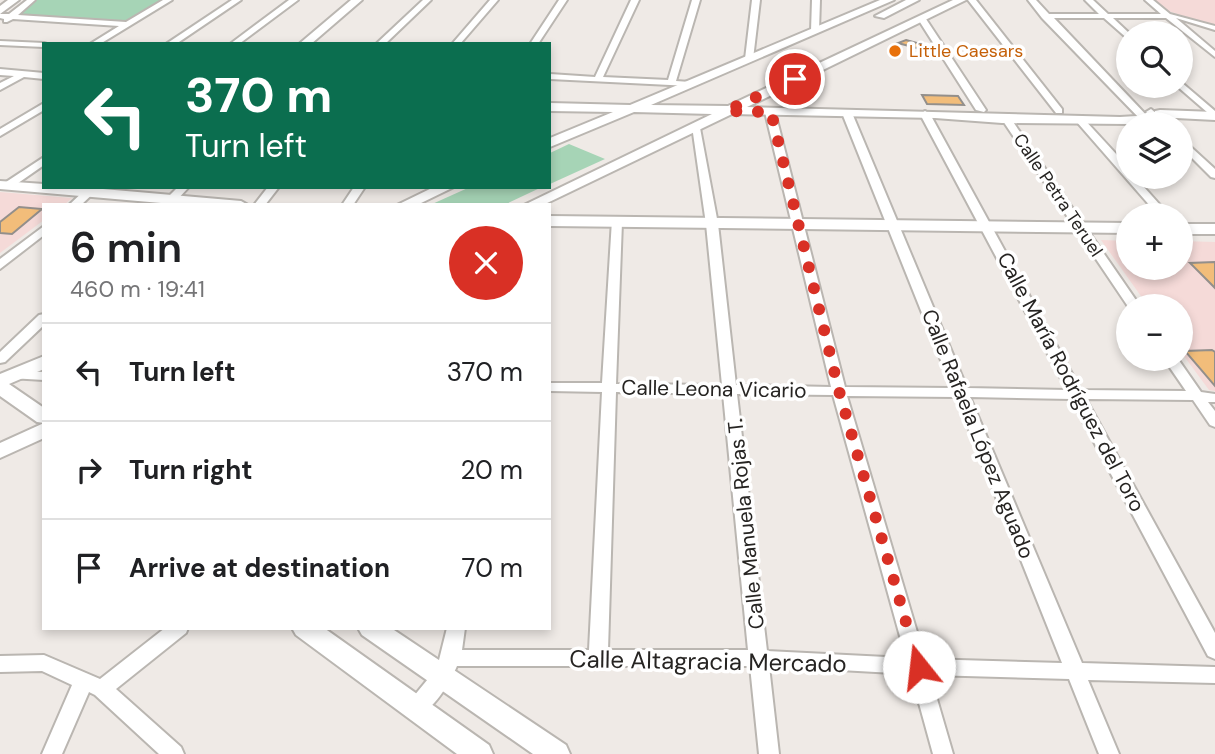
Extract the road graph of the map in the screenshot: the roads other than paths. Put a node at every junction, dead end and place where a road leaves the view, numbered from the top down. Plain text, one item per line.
1 (14, 0) edge
2 (31, 0) edge
3 (168, 0) edge
4 (237, 0) edge
5 (294, 0) edge
6 (357, 0) edge
7 (427, 0) edge
8 (494, 0) edge
9 (563, 0) edge
10 (635, 0) edge
11 (696, 0) edge
12 (756, 0) edge
13 (816, 0) edge
14 (889, 0) edge
15 (914, 0) edge
16 (944, 0) edge
17 (961, 0) edge
18 (971, 0) edge
19 (1032, 0) edge
20 (1089, 0) edge
21 (1149, 0) edge
22 (875, 3) edge
23 (0, 13) edge
24 (1045, 16) junction
25 (1105, 16) junction
26 (1168, 16) junction
27 (10, 17) junction
28 (922, 19) junction
29 (127, 24) junction
30 (0, 25) edge
31 (1116, 26) edge
32 (1215, 28) edge
33 (815, 31) junction
34 (97, 42) edge
35 (173, 42) edge
36 (237, 42) edge
37 (306, 42) edge
38 (382, 42) edge
39 (458, 42) edge
40 (535, 42) edge
41 (0, 43) edge
42 (42, 45) edge
43 (1215, 55) edge
44 (749, 59) junction
45 (0, 72) edge
46 (23, 74) junction
47 (39, 75) edge
48 (551, 77) edge
49 (598, 79) junction
50 (671, 84) junction
51 (687, 84) junction
52 (0, 87) edge
53 (1193, 96) edge
54 (42, 107) edge
55 (551, 107) edge
56 (625, 110) junction
57 (655, 110) junction
58 (981, 110) junction
59 (705, 111) junction
60 (726, 111) junction
61 (1059, 111) junction
62 (771, 112) junction
63 (1149, 112) edge
64 (847, 113) junction
65 (930, 114) junction
66 (1116, 115) edge
67 (1193, 116) edge
68 (1215, 116) edge
69 (1006, 118) junction
70 (1116, 118) edge
71 (1079, 119) junction
72 (695, 128) junction
73 (0, 133) edge
74 (551, 143) edge
75 (1193, 153) edge
76 (42, 161) edge
77 (1116, 161) edge
78 (1215, 175) edge
79 (4, 185) edge
80 (42, 187) edge
81 (182, 189) edge
82 (272, 189) edge
83 (442, 189) edge
84 (1141, 189) edge
85 (91, 190) edge
86 (168, 202) edge
87 (76, 203) edge
88 (192, 203) edge
89 (261, 203) edge
90 (409, 203) edge
91 (535, 203) edge
92 (1153, 203) edge
93 (551, 221) edge
94 (616, 222) junction
95 (712, 224) junction
96 (798, 224) junction
97 (893, 225) junction
98 (988, 226) junction
99 (1080, 228) junction
100 (1116, 228) edge
101 (1193, 229) edge
102 (1215, 229) edge
103 (42, 231) edge
104 (0, 265) edge
105 (1126, 294) edge
106 (42, 320) edge
107 (0, 359) edge
108 (42, 363) edge
109 (1179, 371) edge
110 (42, 376) edge
111 (5, 381) edge
112 (551, 387) edge
113 (609, 387) junction
114 (731, 389) junction
115 (839, 391) junction
116 (961, 393) junction
117 (1077, 395) junction
118 (1196, 396) junction
119 (1215, 398) edge
120 (42, 415) edge
121 (1215, 422) edge
122 (39, 440) edge
123 (0, 452) edge
124 (176, 630) edge
125 (308, 630) edge
126 (375, 630) edge
127 (456, 630) edge
128 (1215, 651) edge
129 (598, 658) junction
130 (760, 658) junction
131 (0, 664) edge
132 (919, 667) junction
133 (448, 668) junction
134 (1074, 671) junction
135 (1215, 675) edge
136 (93, 685) junction
137 (416, 708) junction
138 (52, 754) edge
139 (174, 754) edge
140 (479, 754) edge
141 (556, 754) edge
142 (769, 754) edge
143 (943, 754) edge
144 (1109, 754) edge

1 - 23 street
2 - 27 street
3 - 29 street
4 - 35 street
5 - 36 street
6 - 37 street
7 - 38 street
8 - 39 street
9 - 40 street
10 - 49 street
11 - 50 street
12 - 44 street
13 - 33 street
14 - 22 street
15 - 57 street
16 - 59 street
17 - 28 street
18 - 61 street
19 - 24 street
20 - 25 street
21 - 26 street
22 - 33 street
23 - 27 street
24 - 25 street
24 - 63 street
25 - 26 street
25 - 31 street
26 - 32 street
26 - 43 street
27 - 29 street
27 - 30 street
28 - 58 street
28 - 60 street
29 - 34 street
33 - 44 street
41 - 42 street
44 - 51 street
45 - 46 street
46 - 47 street
46 - 52 street
48 - 49 street
49 - 50 street
50 - 51 street
51 - 56 street
53 - 68 street
54 - 73 street
55 - 56 street
56 - 57 street
56 - 74 street
57 - 59 street
58 - 61 street
58 - 65 street
59 - 60 street
60 - 62 street
60 - 72 street
61 - 66 street
62 - 64 street
62 - 96 street
64 - 65 street
64 - 97 street, Calle Rafaela López Aguado
65 - 69 street
65 - 98 street, Calle María Rodríguez del Toro
67 - 68 street
69 - 71 street
69 - 99 street, Calle Petra Teruel
70 - 71 street
71 - 77 street
72 - 91 street
72 - 95 street, Calle Manuela Rojas T.
75 - 78 street
76 - 79 street
79 - 80 street
81 - 86 street
82 - 89 street
83 - 90 street
84 - 92 street
85 - 86 street
85 - 87 street
86 - 88 street
93 - 94 street
94 - 95 street
94 - 113 street
95 - 96 street
95 - 114 street, Calle Manuela Rojas T.
96 - 97 street
96 - 115 street
97 - 98 street
97 - 116 street, Calle Rafaela López Aguado
98 - 99 street
98 - 117 street, Calle María Rodríguez del Toro
99 - 100 street
99 - 105 street, Calle Petra Teruel
101 - 102 street
103 - 104 street
106 - 107 street
108 - 111 street
109 - 118 street
110 - 111 street
111 - 120 street
112 - 113 street, Calle Leona Vicario
113 - 114 street, Calle Leona Vicario
113 - 129 street
114 - 115 street, Calle Leona Vicario
114 - 130 street, Calle Manuela Rojas T.
115 - 116 street, Calle Leona Vicario
115 - 132 street
116 - 117 street, Calle Leona Vicario
116 - 134 street, Calle Rafaela López Aguado
117 - 118 street, Calle Leona Vicario
117 - 128 street, Calle María Rodríguez del Toro
118 - 119 street, Calle Leona Vicario
118 - 121 street
122 - 123 street
124 - 136 street
125 - 137 street
126 - 133 street
127 - 133 street
129 - 130 street, Calle Altagracia Mercado
129 - 133 street, Calle Altagracia Mercado
130 - 132 street, Calle Altagracia Mercado
130 - 142 street, Calle Manuela Rojas T.
131 - 136 street
132 - 134 street, Calle Altagracia Mercado
132 - 143 street
133 - 137 street
133 - 141 street
134 - 135 street, Calle Altagracia Mercado
134 - 144 street, Calle Rafaela López Aguado
136 - 138 street
136 - 139 street
137 - 140 street

